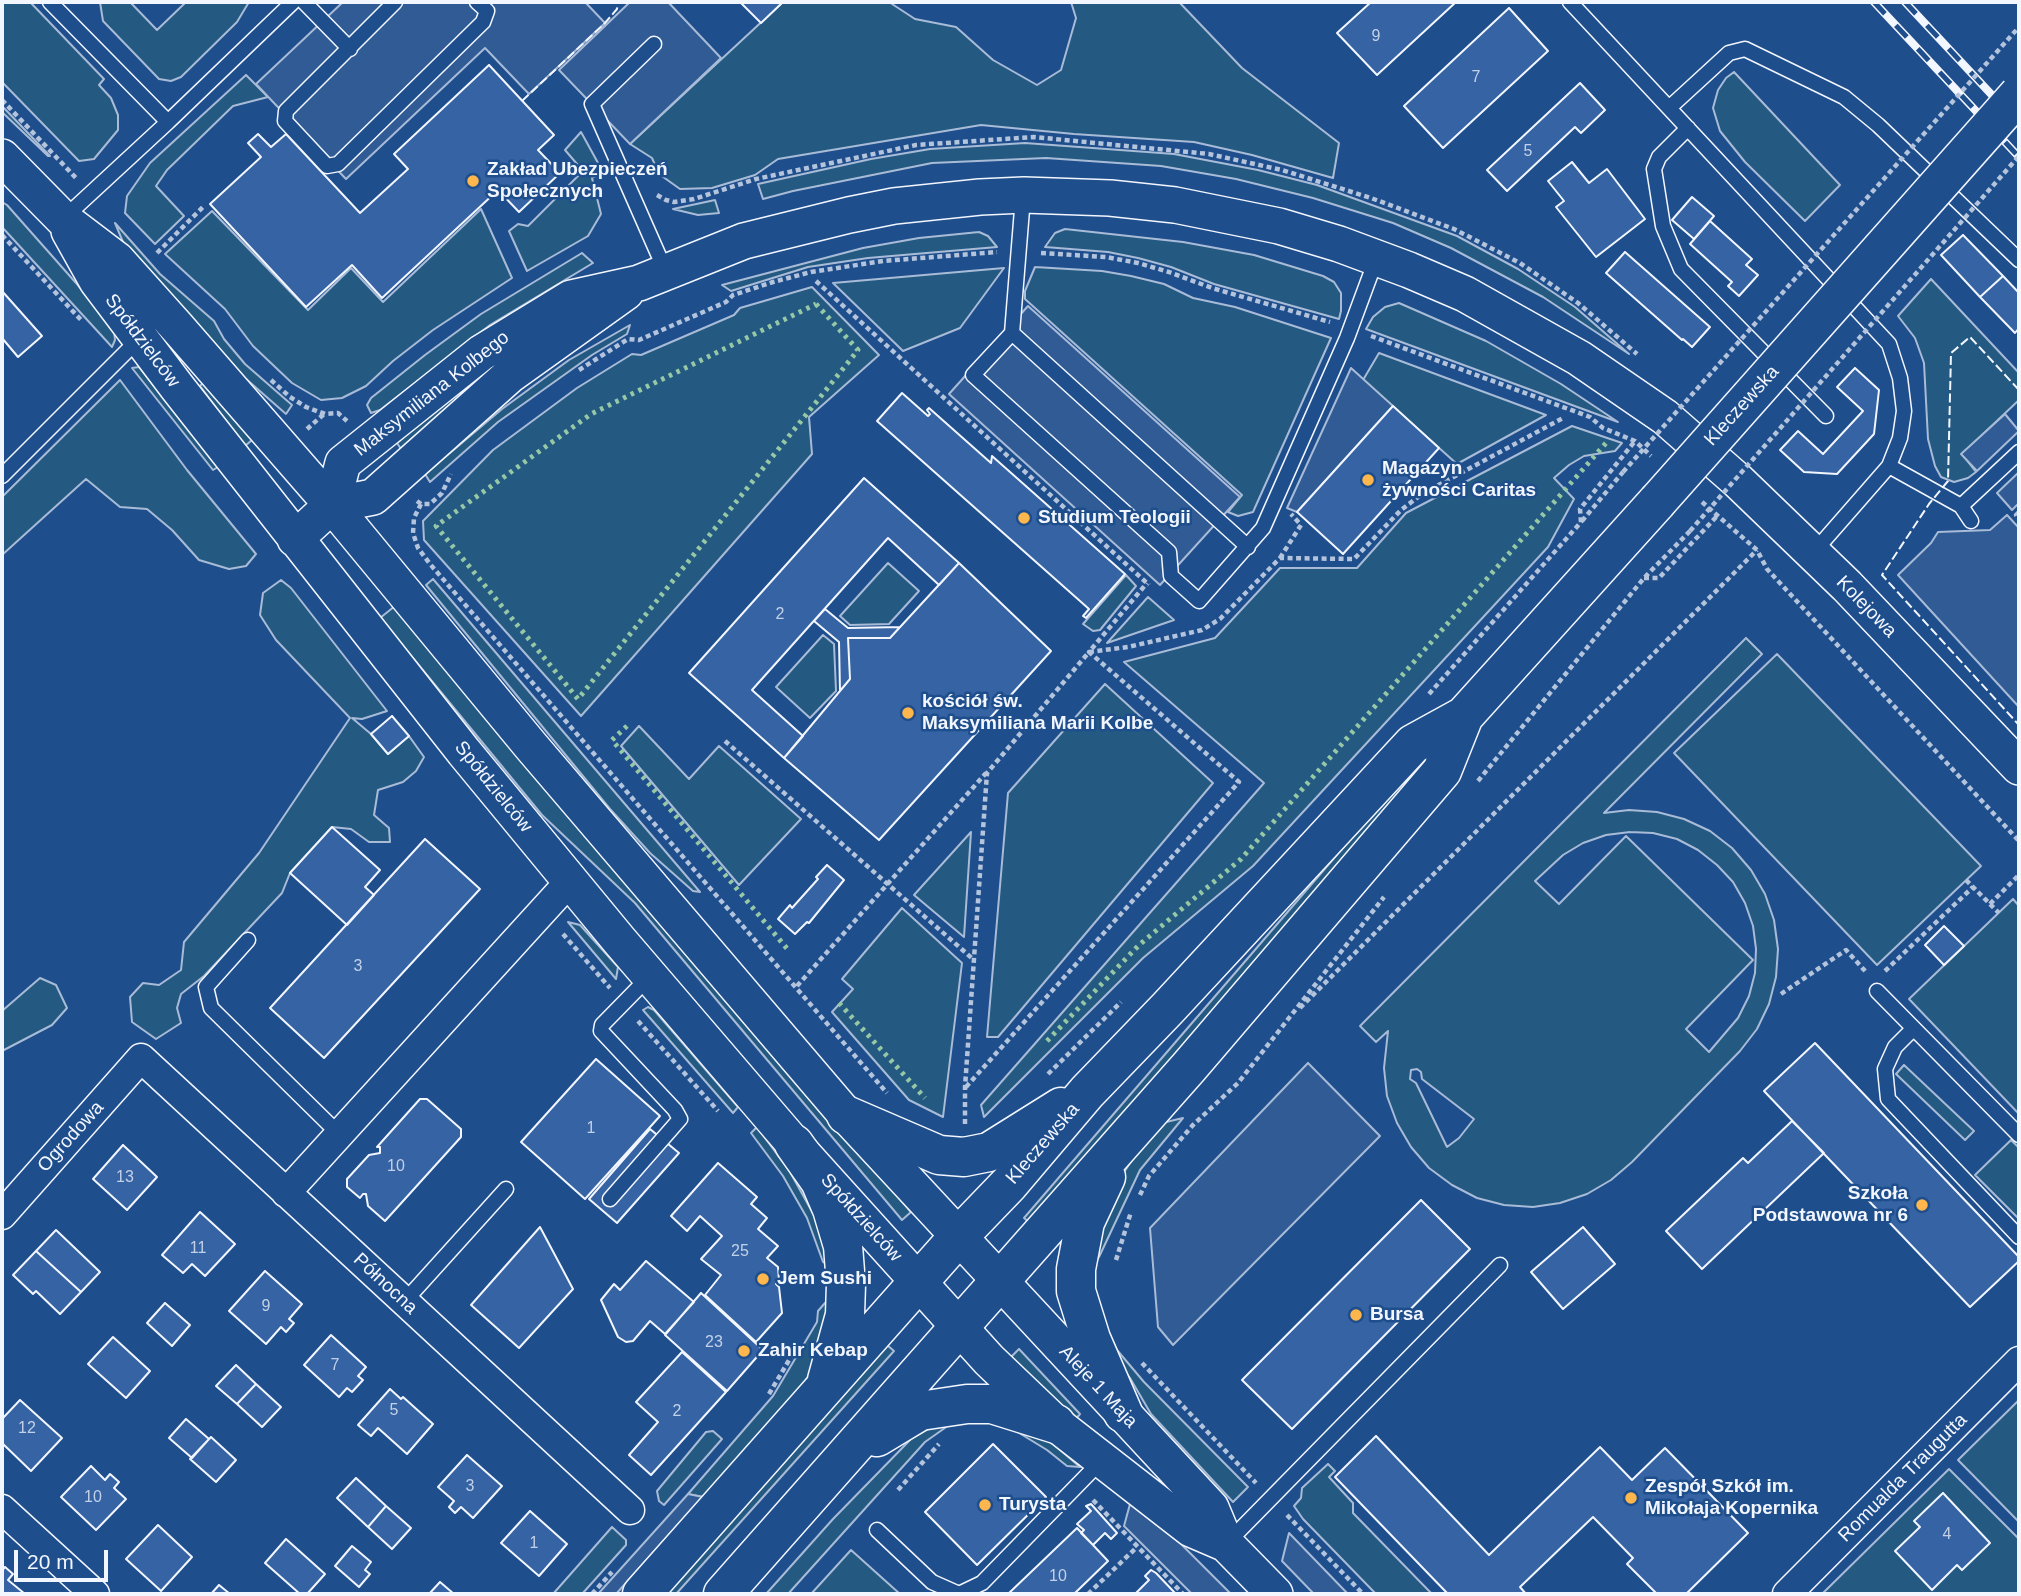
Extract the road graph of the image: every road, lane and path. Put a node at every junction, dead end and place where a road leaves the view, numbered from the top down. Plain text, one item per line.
1 (50, 2) edge
2 (293, 2) edge
3 (304, 2) edge
4 (395, 2) edge
5 (477, 2) edge
6 (1570, 2) edge
7 (2019, 27) edge
8 (654, 44) dead end
9 (350, 49) junction
10 (2019, 94) edge
11 (2, 100) edge
12 (1669, 108) junction
13 (167, 122) junction
14 (1688, 128) junction
15 (2019, 156) edge
16 (2, 158) edge
17 (92, 194) junction
18 (1024, 195) junction
19 (205, 205) dead end
20 (63, 219) junction
21 (146, 251) dead end
22 (158, 253) dead end
23 (1377, 257) junction
24 (2019, 260) edge
25 (156, 261) dead end
26 (653, 277) junction
27 (816, 281) dead end
28 (1012, 333) junction
29 (140, 338) junction
30 (264, 374) dead end
31 (1826, 416) dead end
32 (1563, 418) dead end
33 (1634, 441) dead end
34 (367, 444) junction
35 (2019, 452) edge
36 (1707, 454) joint
37 (1889, 466) junction
38 (2, 475) edge
39 (396, 478) junction
40 (442, 493) dead end
41 (421, 504) junction
42 (332, 505) junction
43 (1961, 506) junction
44 (1580, 509) dead end
45 (2019, 512) edge
46 (1717, 516) dead end
47 (2019, 519) edge
48 (1971, 520) dead end
49 (1581, 522) dead end
50 (295, 539) junction
51 (1248, 547) junction
52 (1813, 553) junction
53 (1644, 578) junction
54 (1147, 583) junction
55 (1156, 591) dead end
56 (1191, 623) dead end
57 (1200, 631) junction
58 (1090, 652) junction
59 (1464, 716) junction
60 (725, 741) dead end
61 (2019, 766) edge
62 (987, 773) junction
63 (1472, 788) dead end
64 (2019, 841) edge
65 (2019, 875) edge
66 (1966, 880) dead end
67 (570, 881) junction
68 (888, 884) junction
69 (1973, 887) junction
70 (1386, 895) dead end
71 (1990, 904) junction
72 (545, 907) junction
73 (1999, 913) dead end
74 (248, 940) dead end
75 (974, 961) junction
76 (1883, 973) dead end
77 (650, 975) junction
78 (1875, 986) joint
79 (796, 987) junction
80 (1781, 994) dead end
81 (622, 1003) junction
82 (1284, 1024) junction
83 (1913, 1029) junction
84 (141, 1058) joint
85 (965, 1087) junction
86 (1087, 1092) junction
87 (892, 1098) dead end
88 (719, 1112) dead end
89 (846, 1115) junction
90 (1133, 1129) junction
91 (965, 1130) dead end
92 (339, 1134) junction
93 (2019, 1135) edge
94 (794, 1144) junction
95 (506, 1189) dead end
96 (286, 1193) junction
97 (610, 1199) dead end
98 (1137, 1199) dead end
99 (1132, 1210) dead end
100 (2, 1215) edge
101 (959, 1236) junction
102 (2019, 1237) edge
103 (1115, 1261) dead end
104 (1500, 1265) dead end
105 (1000, 1281) junction
106 (919, 1282) junction
107 (404, 1302) junction
108 (959, 1326) junction
109 (800, 1342) dead end
110 (1134, 1355) dead end
111 (2019, 1361) edge
112 (823, 1392) junction
113 (761, 1404) dead end
114 (1123, 1413) junction
115 (1056, 1424) junction
116 (1102, 1460) junction
117 (833, 1470) junction
118 (1271, 1499) junction
119 (2, 1509) edge
120 (630, 1510) dead end
121 (877, 1530) dead end
122 (1226, 1544) junction
123 (1138, 1547) dead end
124 (94, 1594) edge
125 (642, 1594) edge
126 (723, 1594) edge
127 (1088, 1594) edge
128 (1275, 1594) edge
129 (1363, 1594) edge
130 (1787, 1594) edge

1 - 13 lane
2 - 13 lane
3 - 9 lane
4 - 9 lane
5 - 9 lane
6 - 12 lane
7 - 49 path, bridge
8 - 26 lane
10 - 59 main road, Kleczewska, bridge
11 - 17 path
12 - 14 lane
12 - 24 lane
13 - 17 lane
14 - 31 lane
14 - 37 lane
15 - 53 path, bridge
16 - 20 street, Spółdzielców
17 - 20 lane
18 - 23 street, Maksymiliana Kolbego
18 - 26 street, Maksymiliana Kolbego
18 - 28 lane
19 - 22 path
20 - 29 street, Spółdzielców
20 - 42 street, Spółdzielców
21 - 25 path
23 - 36 street, Maksymiliana Kolbego
23 - 51 lane
26 - 34 street, Maksymiliana Kolbego
26 - 39 street, Maksymiliana Kolbego
27 - 54 path
28 - 51 lane
28 - 51 lane
29 - 38 lane
29 - 50 street, Spółdzielców
30 - 34 path
32 - 57 path
33 - 44 path
34 - 42 street, Maksymiliana Kolbego
35 - 43 lane
36 - 52 street, Kolejowa
37 - 43 lane
37 - 52 lane
39 - 41 path
39 - 42 street, Maksymiliana Kolbego
40 - 41 path
41 - 79 path
42 - 50 street
42 - 89 street, Spółdzielców
43 - 48 lane
45 - 47 path
46 - 53 path
50 - 67 street, Spółdzielców
52 - 61 street, Kolejowa
53 - 63 path
54 - 55 path
54 - 58 path
56 - 57 path
57 - 58 path
58 - 62 path
58 - 85 path
59 - 86 main road, Kleczewska
59 - 90 main road, Kleczewska
60 - 68 path
62 - 68 path
62 - 75 path
64 - 82 path
65 - 71 path
66 - 69 path
67 - 72 street
67 - 77 street, Spółdzielców
68 - 75 path
68 - 79 path
69 - 71 path
69 - 76 path
70 - 82 path
71 - 73 path
72 - 81 path
72 - 92 street
74 - 92 lane
75 - 85 path
77 - 81 lane
77 - 94 street, Spółdzielców
78 - 80 path
78 - 83 lane
79 - 87 path
81 - 88 path
81 - 97 lane
82 - 98 path
83 - 93 lane
83 - 102 lane
84 - 96 street, Północna
84 - 100 street, Ogrodowa
85 - 91 path
86 - 89 main road
86 - 101 main road, Kleczewska
89 - 101 street, Spółdzielców
90 - 105 main road, Kleczewska
90 - 114 main road
92 - 96 street
94 - 106 street, Spółdzielców
94 - 112 main road
95 - 107 lane
96 - 107 street, Północna
99 - 103 path
101 - 105 street, Aleje 1 Maja
101 - 106 main road, Kleczewska
104 - 118 lane
105 - 108 main road, Kleczewska
105 - 114 street, Aleje 1 Maja
106 - 108 street, Spółdzielców
106 - 112 main road, Kleczewska
107 - 120 street, Północna
108 - 115 street, Aleje 1 Maja
108 - 117 main road, Kleczewska
109 - 113 path
110 - 118 path
111 - 130 street, Romualda Traugutta
112 - 125 main road, Kleczewska
114 - 122 street, Aleje 1 Maja
115 - 116 street, Aleje 1 Maja
115 - 117 main road
116 - 121 lane
116 - 122 street, Aleje 1 Maja
117 - 126 main road, Kleczewska
118 - 122 lane
118 - 129 path
119 - 124 street
122 - 128 street, Aleje 1 Maja
123 - 127 path

